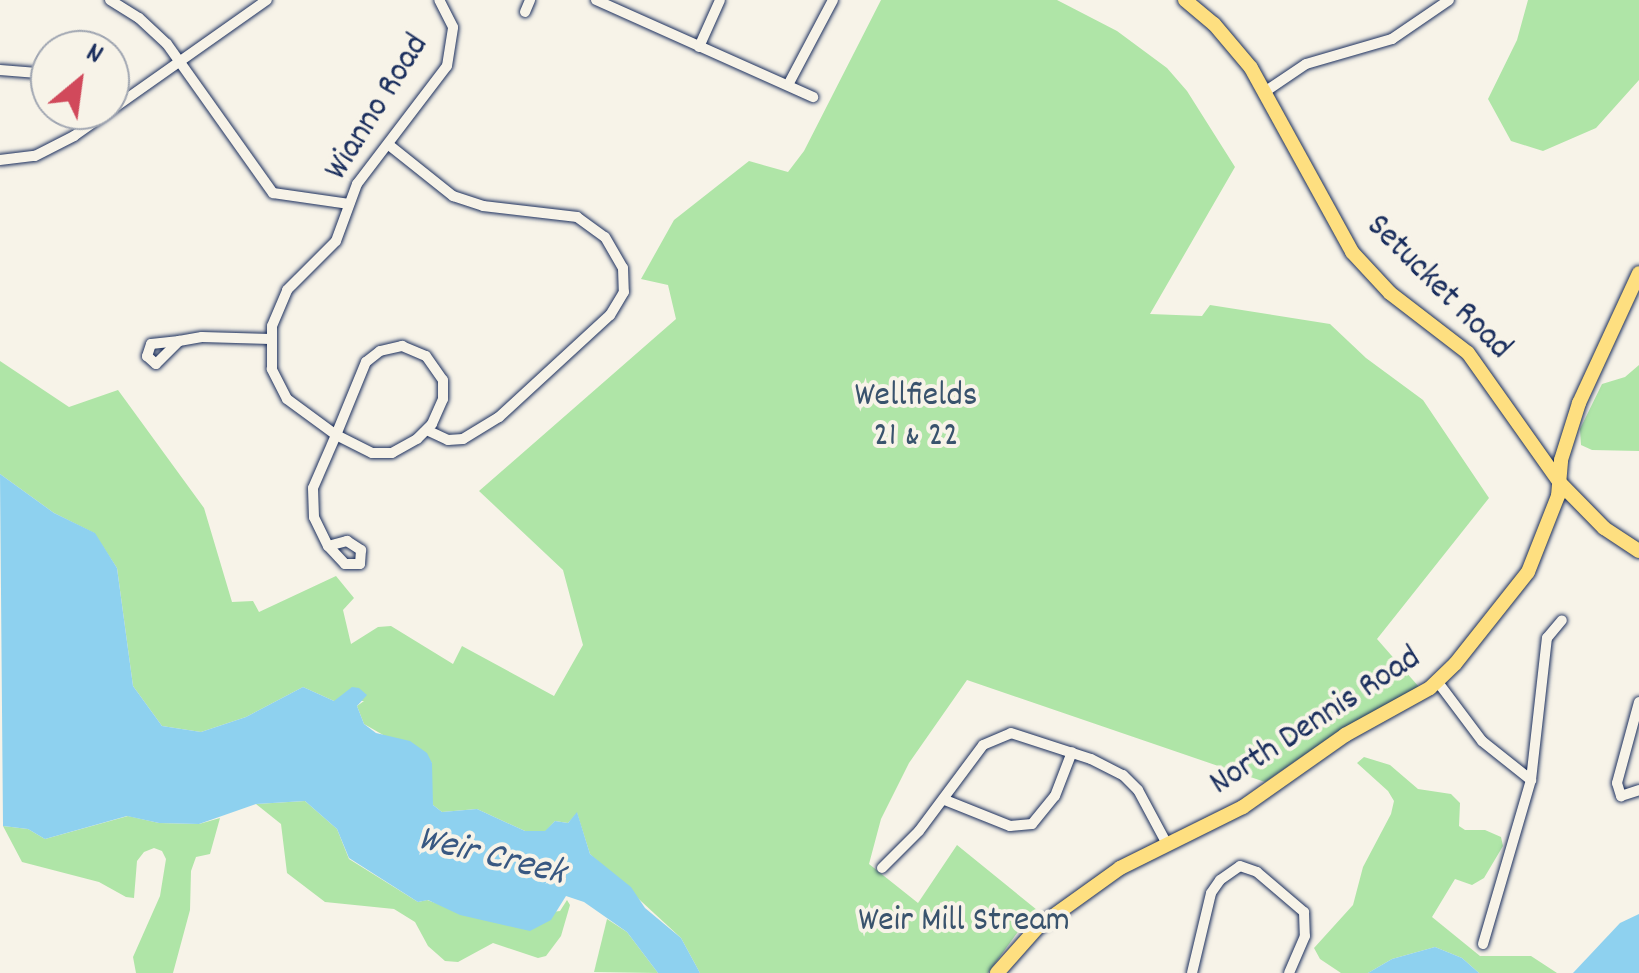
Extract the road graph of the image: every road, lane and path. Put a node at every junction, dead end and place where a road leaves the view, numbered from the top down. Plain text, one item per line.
1 (110, 0) edge
2 (241, 0) edge
3 (267, 0) edge
4 (439, 0) edge
5 (530, 0) edge
6 (596, 0) edge
7 (720, 0) edge
8 (832, 0) edge
9 (1449, 0) edge
10 (1188, 1) edge
11 (622, 6) edge
12 (250, 12) junction
13 (524, 12) dead end
14 (699, 46) junction
15 (178, 62) junction
16 (0, 70) edge
17 (30, 72) edge
18 (788, 85) junction
19 (1266, 91) junction
20 (130, 95) edge
21 (812, 97) dead end
22 (79, 130) edge
23 (389, 146) junction
24 (0, 160) edge
25 (349, 204) junction
26 (1639, 273) edge
27 (270, 339) junction
28 (179, 341) dead end
29 (428, 430) junction
30 (336, 435) junction
31 (1560, 483) junction
32 (328, 546) dead end
33 (1639, 551) edge
34 (1562, 620) dead end
35 (1437, 681) junction
36 (1639, 702) edge
37 (1072, 752) junction
38 (1531, 780) junction
39 (1639, 790) edge
40 (944, 800) junction
41 (1168, 844) junction
42 (882, 868) dead end
43 (1483, 944) dead end
44 (997, 973) edge
45 (1192, 973) edge
46 (1289, 973) edge

1 - 15 street
2 - 12 street
3 - 12 street
4 - 23 street, Wianno Road
5 - 13 street
6 - 11 street
7 - 14 street
8 - 18 street
9 - 19 street
10 - 19 main road, Setucket Road
11 - 14 street
12 - 15 street
14 - 18 street
15 - 20 street
15 - 25 street
16 - 17 street
18 - 21 street
19 - 31 main road, Setucket Road
22 - 24 street
23 - 25 street, Wianno Road
23 - 29 street
25 - 27 street, Wianno Road
26 - 31 main road, North Dennis Road
27 - 28 street
27 - 30 street
29 - 30 street
29 - 30 street
30 - 32 street
31 - 33 main road, Setucket Road
31 - 35 main road, North Dennis Road
34 - 38 street
35 - 38 street
35 - 41 main road, North Dennis Road
36 - 39 street
37 - 40 street
37 - 40 street
37 - 41 street
38 - 43 street
40 - 42 street
41 - 44 main road, North Dennis Road
45 - 46 street

